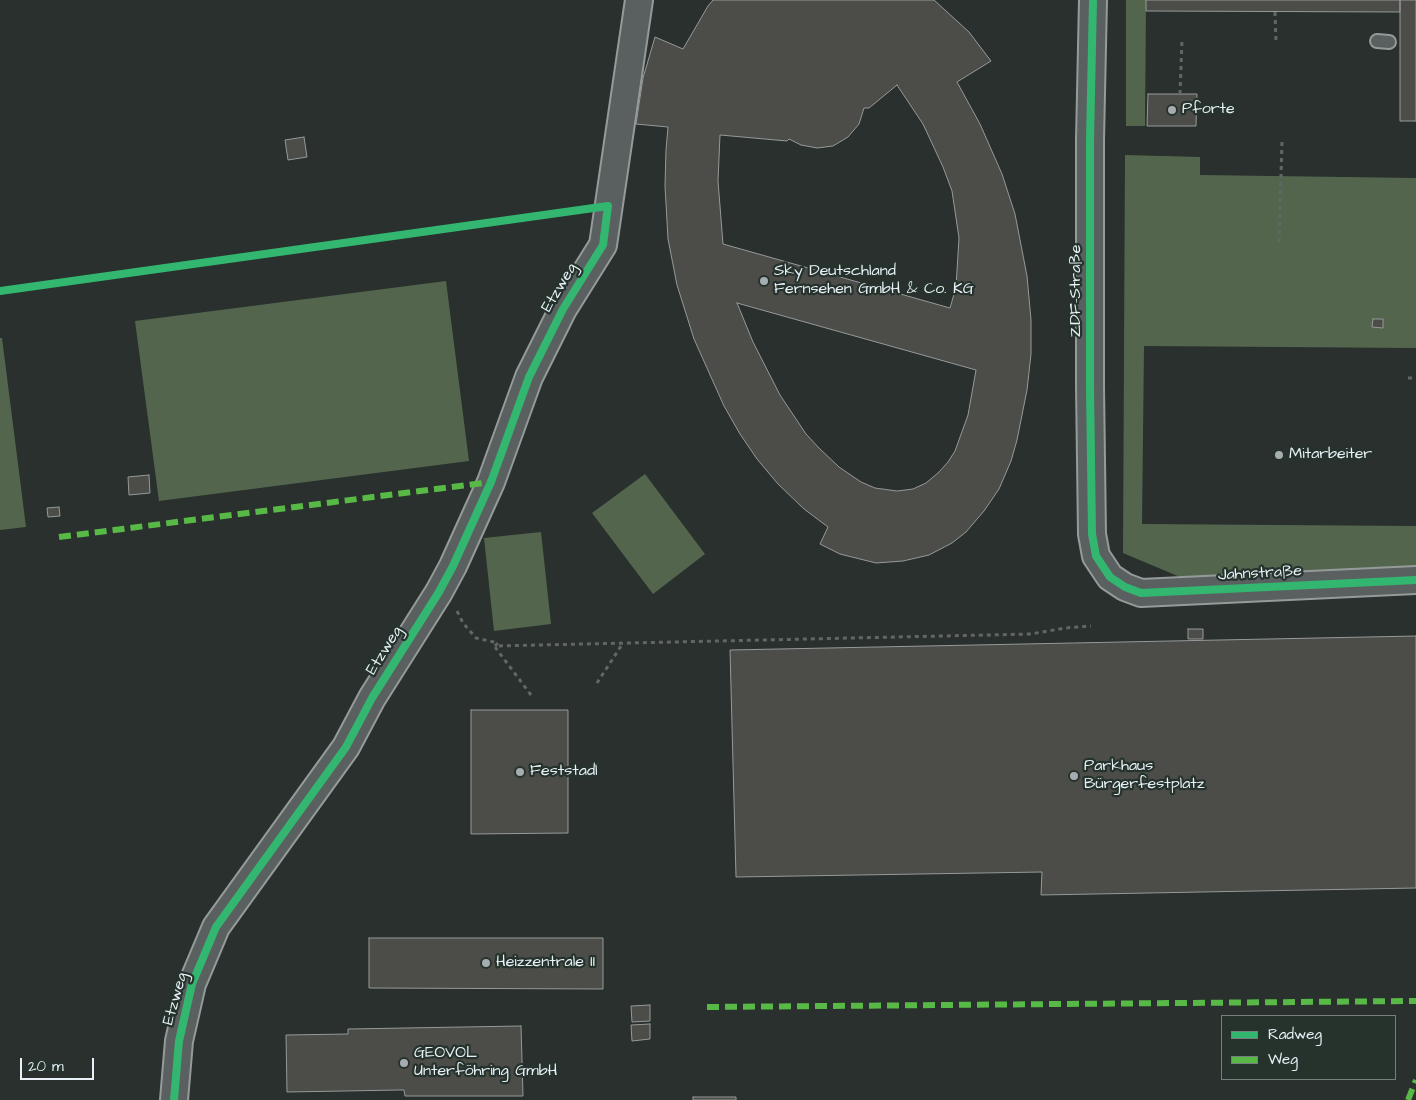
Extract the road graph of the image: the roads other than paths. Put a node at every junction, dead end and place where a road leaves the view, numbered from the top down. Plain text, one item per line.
1 (639, 0) edge
2 (1093, 0) edge
3 (1110, 577) joint
4 (1416, 580) edge
5 (174, 1100) edge

1 - 5 street, Etzweg
2 - 3 street, ZDF-Straße
3 - 4 street, Jahnstraße

